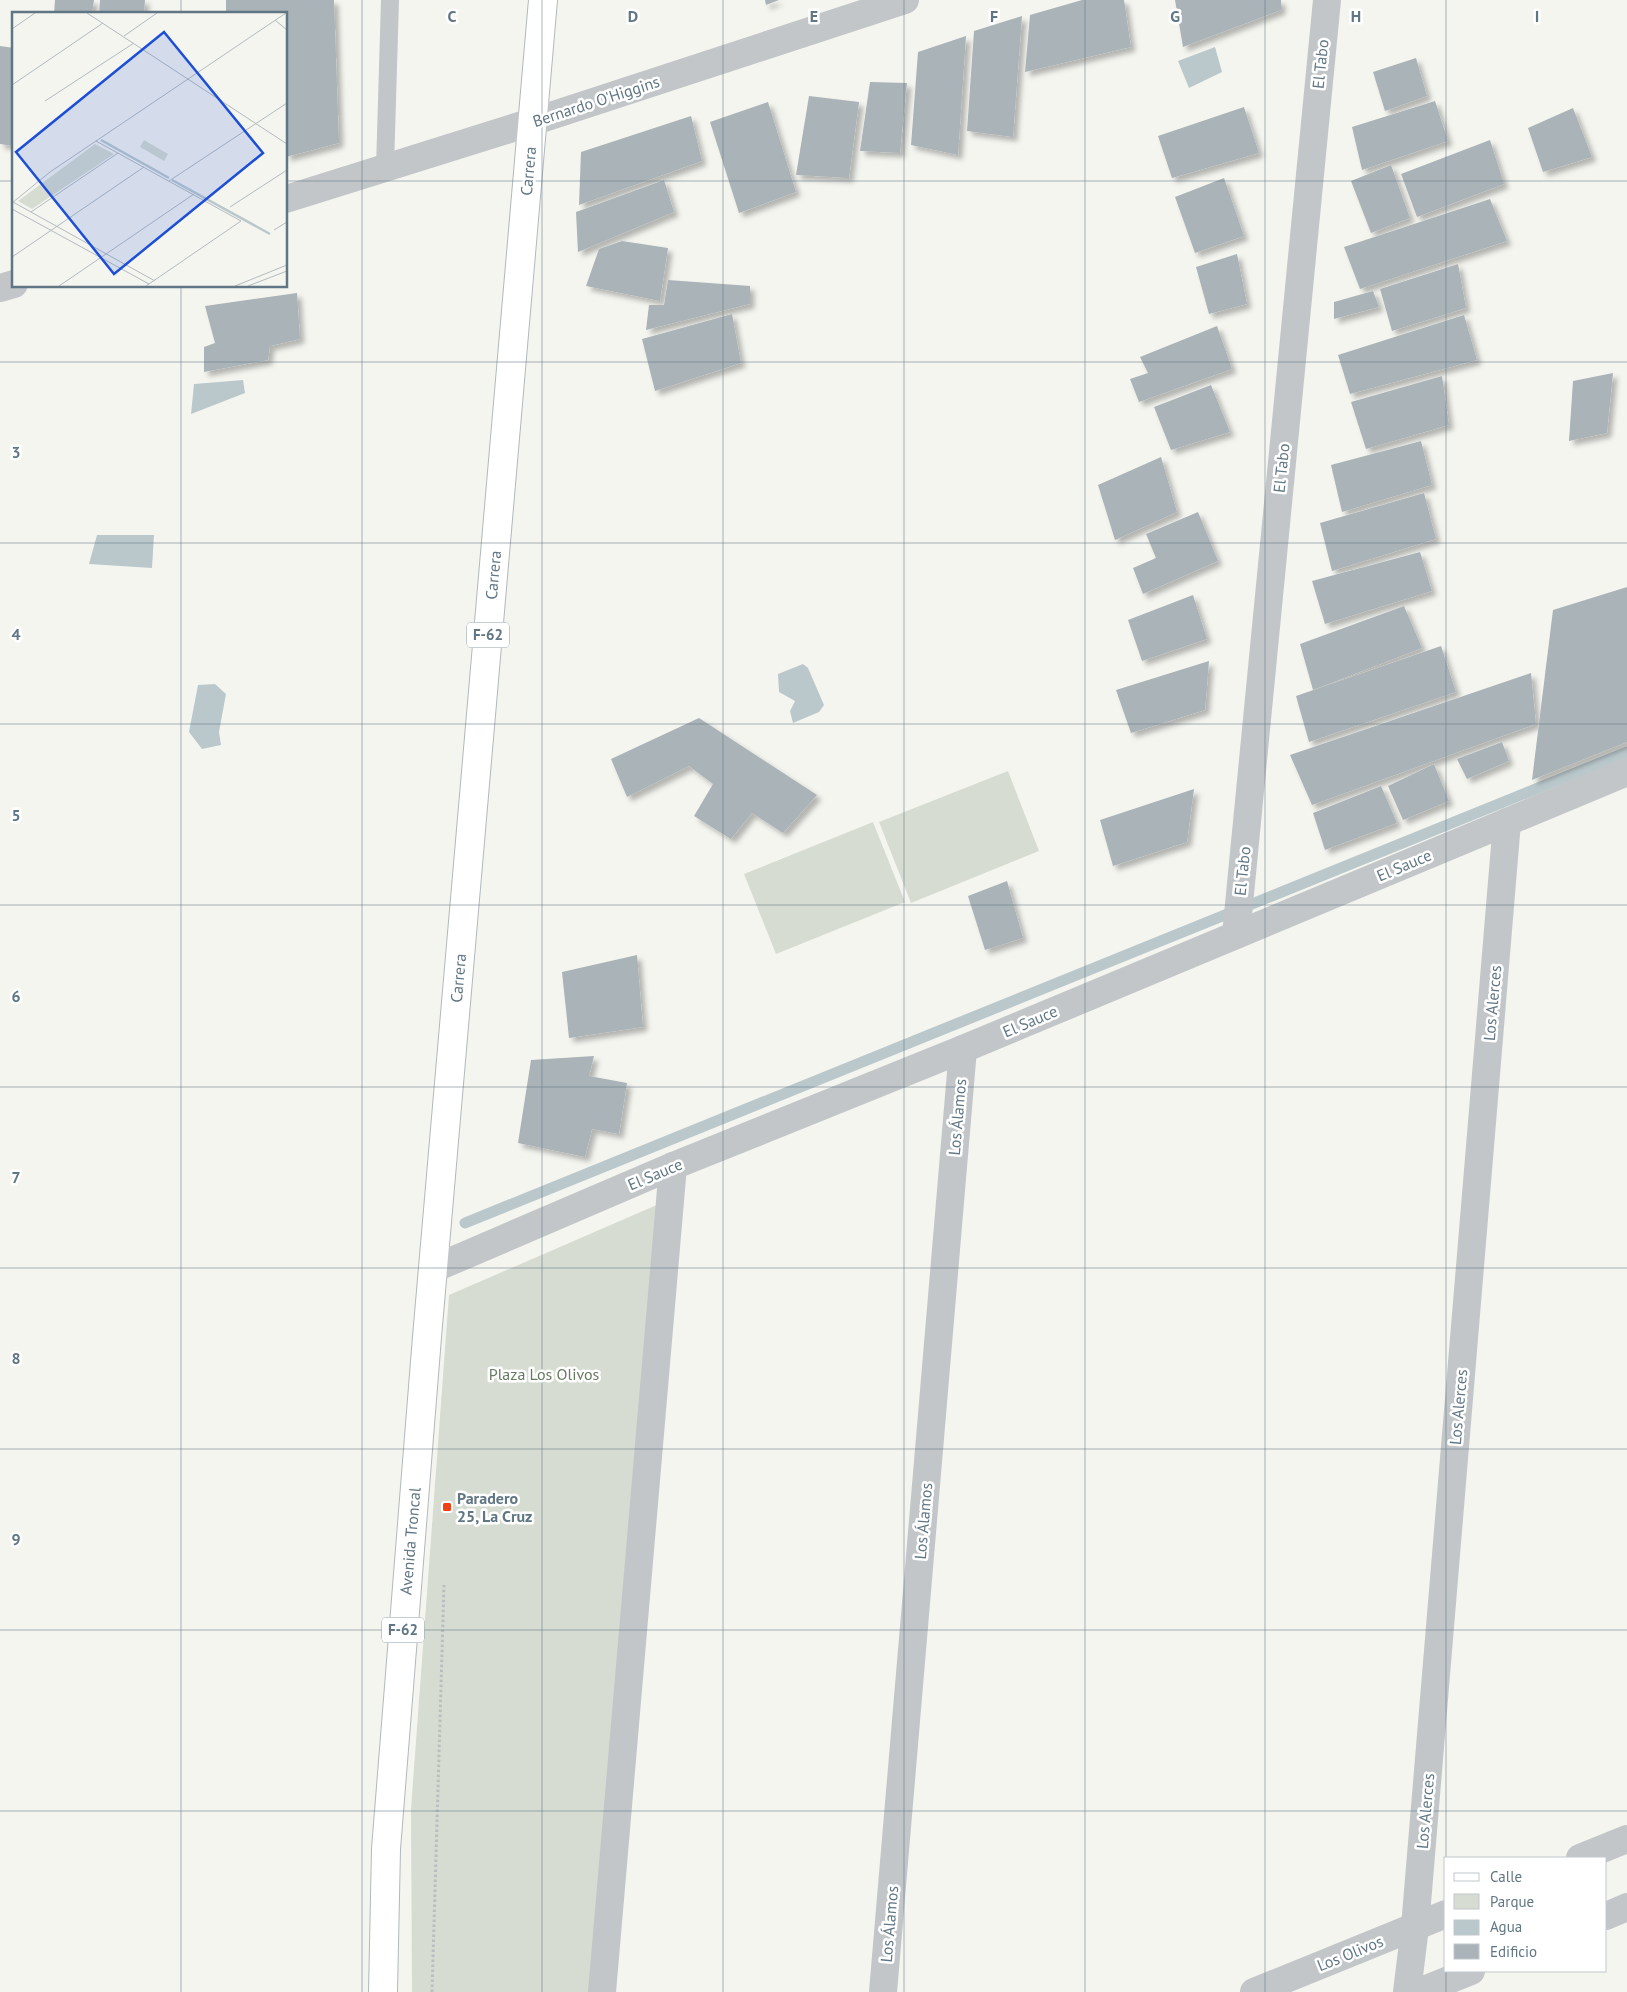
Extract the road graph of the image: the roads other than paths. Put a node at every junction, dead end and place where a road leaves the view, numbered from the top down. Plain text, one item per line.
1 (390, 0) edge
2 (543, 0) edge
3 (905, 0) edge
4 (1327, 0) edge
5 (532, 122) junction
6 (385, 168) junction
7 (288, 198) edge
8 (1627, 772) edge
9 (1507, 822) junction
10 (1236, 935) junction
11 (963, 1049) junction
12 (674, 1166) junction
13 (432, 1269) junction
14 (1627, 1838) edge
15 (1582, 1857) edge
16 (1627, 1907) edge
17 (1444, 1915) edge
18 (1607, 1916) edge
19 (1415, 1927) junction
20 (1469, 1972) edge
21 (383, 1992) edge
22 (602, 1992) edge
23 (883, 1992) edge
24 (1254, 1992) edge
25 (1407, 1992) edge
26 (1419, 1992) edge

1 - 6 lane
2 - 5 main road, Carrera / F-62
3 - 5 street, Bernardo O'Higgins
4 - 10 street, El Tabo
5 - 6 street, Bernardo O'Higgins
5 - 13 main road, Carrera / F-62
6 - 7 street, Bernardo O'Higgins
8 - 9 street, El Sauce
9 - 10 street, El Sauce
9 - 19 street, Los Alerces
10 - 11 street, El Sauce
11 - 12 street, El Sauce
11 - 23 street, Los Álamos
12 - 13 street, El Sauce
12 - 22 street
13 - 21 main road, Avenida Troncal / F-62
14 - 15 street
16 - 18 street
17 - 19 street, Los Olivos
19 - 24 street, Los Olivos
19 - 25 street, Los Alerces
20 - 26 street

